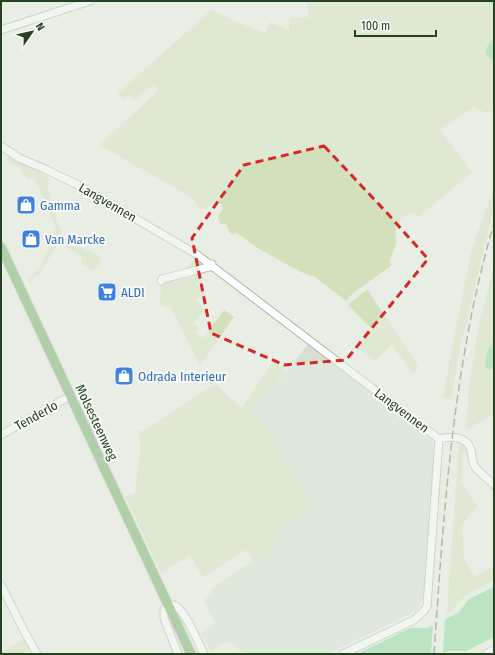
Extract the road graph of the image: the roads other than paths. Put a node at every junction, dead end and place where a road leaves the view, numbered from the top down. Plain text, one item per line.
1 (90, 1) edge
2 (1, 30) edge
3 (1, 146) edge
4 (1, 247) edge
5 (212, 264) junction
6 (161, 281) dead end
7 (70, 396) junction
8 (1, 435) edge
9 (439, 439) junction
10 (494, 485) edge
11 (1, 585) edge
12 (169, 607) junction
13 (494, 650) edge
14 (37, 654) edge
15 (178, 654) edge
16 (191, 654) edge
17 (204, 654) edge
18 (343, 654) edge
19 (486, 654) edge

1 - 2 street
3 - 5 street, Langvennen
4 - 7 main road, Molsesteenweg
5 - 6 street
5 - 9 street, Langvennen
7 - 8 street, Tenderlo
7 - 12 main road, Molsesteenweg
9 - 10 street
9 - 18 street, Langvennen
11 - 14 street
12 - 15 street
12 - 16 main road, Molsesteenweg
12 - 17 street
13 - 19 street

